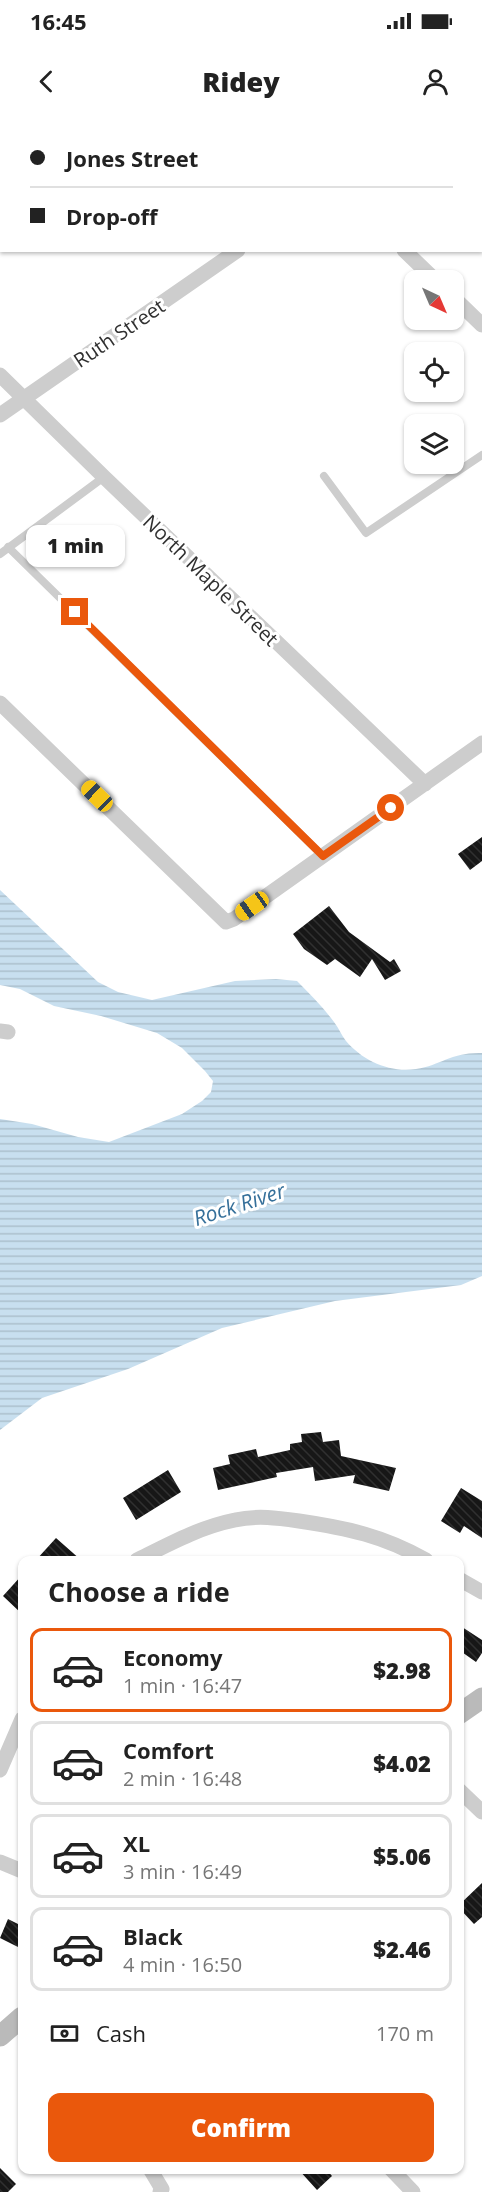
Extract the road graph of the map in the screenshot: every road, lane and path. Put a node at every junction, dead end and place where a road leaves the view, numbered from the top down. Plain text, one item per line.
1 (235, 252) edge
2 (406, 252) edge
3 (425, 270) edge
4 (464, 308) edge
5 (482, 325) edge
6 (0, 375) edge
7 (24, 398) junction
8 (0, 415) edge
9 (482, 455) edge
10 (324, 476) dead end
11 (104, 477) junction
12 (8, 547) junction
13 (0, 554) edge
14 (0, 703) edge
15 (482, 743) edge
16 (425, 784) junction
17 (323, 856) junction
18 (145, 1556) edge
19 (419, 1556) edge
20 (464, 1582) edge
21 (482, 1592) edge
22 (482, 1698) edge
23 (464, 1711) edge
24 (18, 1728) edge
25 (0, 1770) edge
26 (464, 1795) edge
27 (482, 1812) edge
28 (0, 1862) edge
29 (18, 1869) edge
30 (153, 2174) edge
31 (396, 2174) edge
32 (160, 2192) edge
33 (413, 2192) edge

1 - 7 street, Ruth Street
2 - 3 street
4 - 5 street
6 - 7 street, North Maple Street
7 - 8 street, Ruth Street
7 - 11 street, North Maple Street
9 - 10 lane
11 - 12 lane
11 - 16 street, North Maple Street
12 - 13 lane
12 - 17 lane
14 - 17 street
15 - 16 street
16 - 17 street
18 - 19 street
20 - 21 street
22 - 23 street
24 - 25 street
26 - 27 street
28 - 29 street
30 - 32 street
31 - 33 street

